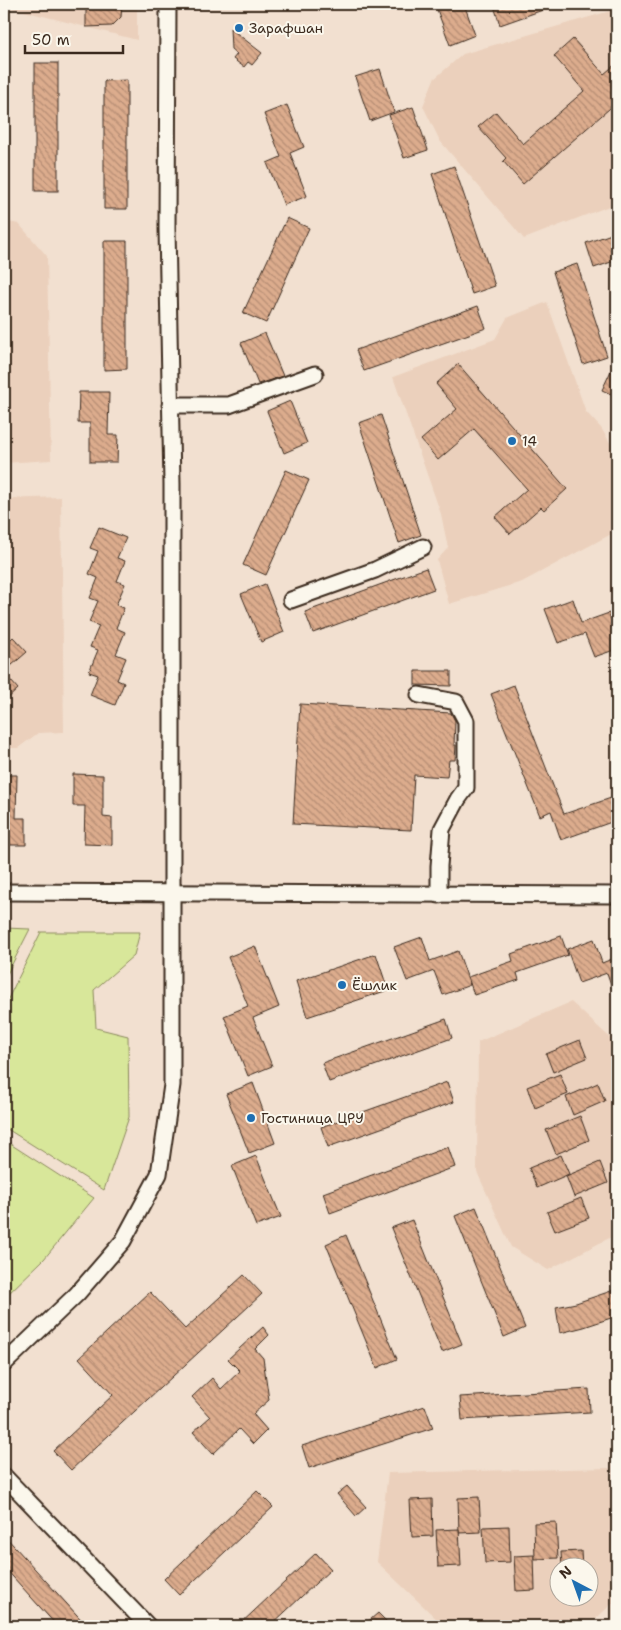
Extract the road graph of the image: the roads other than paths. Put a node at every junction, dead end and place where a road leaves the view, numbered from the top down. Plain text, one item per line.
1 (168, 4) edge
2 (315, 374) dead end
3 (170, 405) junction
4 (424, 547) dead end
5 (291, 600) dead end
6 (419, 695) dead end
7 (4, 892) edge
8 (173, 894) junction
9 (439, 895) junction
10 (617, 895) edge
11 (4, 1364) edge
12 (4, 1476) edge
13 (148, 1626) edge

1 - 3 street
2 - 3 street
3 - 8 street
4 - 5 street
6 - 9 street
7 - 8 street
8 - 9 street
8 - 11 street
9 - 10 street
12 - 13 street

